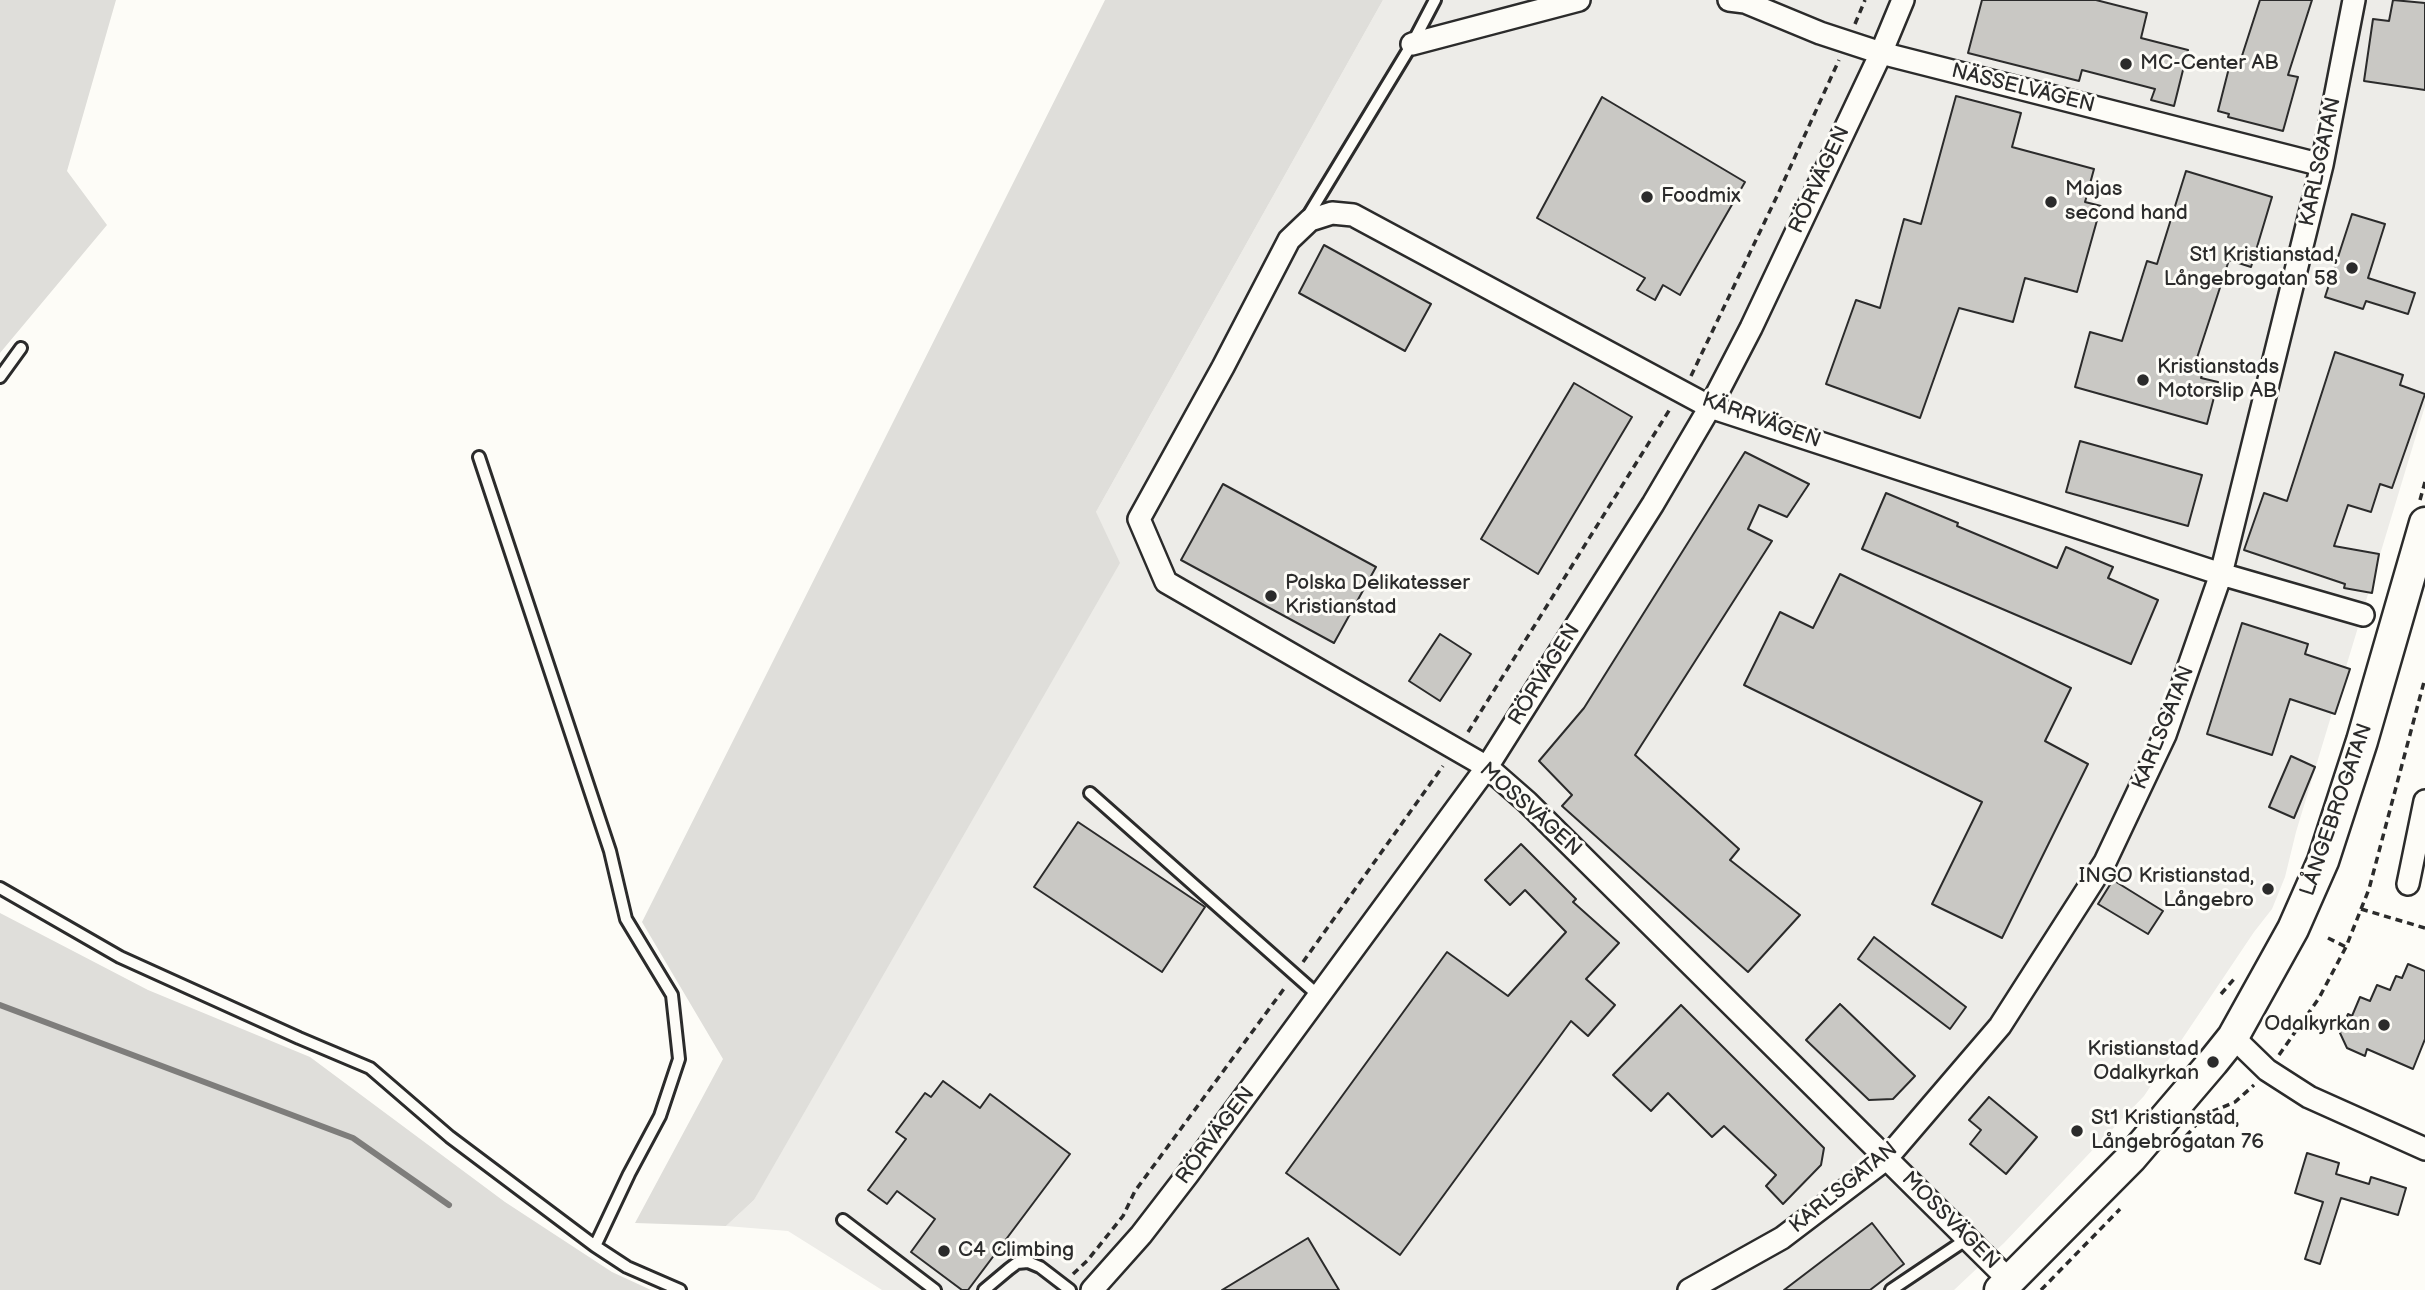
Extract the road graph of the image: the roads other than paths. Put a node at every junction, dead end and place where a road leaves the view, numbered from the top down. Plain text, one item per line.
1 (1435, 0) edge
2 (1578, 0) edge
3 (1728, 0) edge
4 (1903, 0) edge
5 (2354, 0) edge
6 (1412, 44) junction
7 (1881, 53) junction
8 (2322, 165) junction
9 (1299, 230) junction
10 (21, 348) dead end
11 (1223, 367) joint
12 (0, 377) edge
13 (1710, 407) junction
14 (479, 457) dead end
15 (2425, 523) edge
16 (2221, 574) junction
17 (2362, 614) dead end
18 (1487, 767) junction
19 (1090, 793) dead end
20 (2425, 801) edge
21 (2409, 884) dead end
22 (0, 888) edge
23 (1319, 996) junction
24 (2233, 1037) junction
25 (2425, 1149) edge
26 (1886, 1159) junction
27 (842, 1220) dead end
28 (1967, 1239) junction
29 (595, 1246) junction
30 (2006, 1286) edge
31 (1066, 1287) edge
32 (680, 1290) edge
33 (935, 1290) edge
34 (984, 1290) edge
35 (1092, 1290) edge
36 (1689, 1290) edge
37 (1891, 1290) edge

1 - 6 lane
2 - 6 street
3 - 7 street, NÄSSELVÄGEN
4 - 7 street, RÖRVÄGEN
5 - 8 street, KARLSGATAN
6 - 9 lane
7 - 8 street, NÄSSELVÄGEN
7 - 13 street, RÖRVÄGEN
8 - 16 street, KARLSGATAN
9 - 11 street, KÄRRVÄGEN
9 - 13 street, KÄRRVÄGEN
10 - 12 lane
11 - 18 street, MOSSVÄGEN
13 - 16 street, KÄRRVÄGEN
13 - 18 street, RÖRVÄGEN
14 - 29 lane
15 - 24 main road, LÅNGEBROGATAN
16 - 17 street, KÄRRVÄGEN
16 - 26 street, KARLSGATAN
18 - 23 street, RÖRVÄGEN
18 - 26 street, MOSSVÄGEN
19 - 23 lane
20 - 21 street
22 - 29 lane
23 - 35 street, RÖRVÄGEN
24 - 25 street
24 - 30 main road, LÅNGEBROGATAN
26 - 28 street, MOSSVÄGEN
26 - 36 street, KARLSGATAN
27 - 33 lane
28 - 30 street, MOSSVÄGEN
28 - 37 lane
29 - 32 lane
31 - 34 lane

